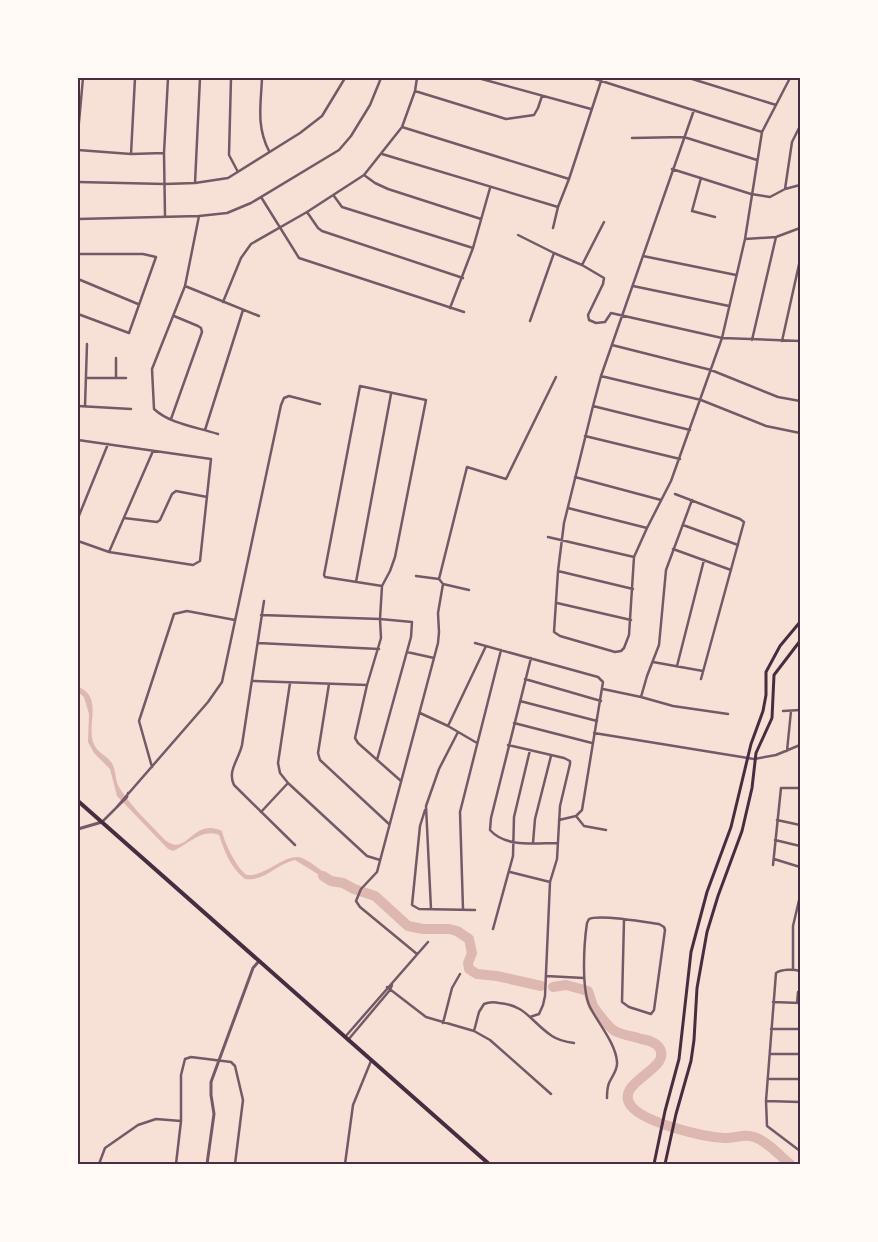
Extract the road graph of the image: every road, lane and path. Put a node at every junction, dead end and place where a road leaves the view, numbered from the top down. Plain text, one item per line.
1 (83, 78) edge
2 (130, 78) edge
3 (135, 78) edge
4 (168, 78) edge
5 (200, 78) edge
6 (231, 78) edge
7 (262, 78) edge
8 (345, 78) edge
9 (381, 78) edge
10 (417, 78) edge
11 (478, 78) edge
12 (592, 78) edge
13 (689, 78) edge
14 (789, 78) edge
15 (602, 79) edge
16 (415, 90) junction
17 (542, 96) junction
18 (776, 105) junction
19 (591, 110) junction
20 (694, 110) junction
21 (800, 126) edge
22 (402, 127) junction
23 (78, 132) edge
24 (762, 132) junction
25 (684, 137) junction
26 (632, 138) dead end
27 (78, 150) edge
28 (270, 151) junction
29 (164, 153) junction
30 (131, 154) junction
31 (382, 154) junction
32 (757, 160) junction
33 (672, 169) junction
34 (238, 172) junction
35 (364, 175) junction
36 (701, 178) junction
37 (569, 179) junction
38 (78, 182) edge
39 (195, 183) junction
40 (165, 184) junction
41 (800, 185) edge
42 (490, 188) junction
43 (785, 189) junction
44 (751, 194) junction
45 (334, 196) junction
46 (261, 197) junction
47 (558, 207) junction
48 (307, 212) junction
49 (165, 216) junction
50 (199, 216) junction
51 (714, 217) dead end
52 (78, 218) edge
53 (482, 220) junction
54 (604, 222) dead end
55 (279, 227) junction
56 (553, 228) dead end
57 (800, 228) edge
58 (518, 235) dead end
59 (776, 237) junction
60 (745, 238) junction
61 (473, 248) junction
62 (554, 253) junction
63 (78, 254) edge
64 (643, 256) junction
65 (800, 260) edge
66 (582, 265) junction
67 (736, 275) junction
68 (463, 278) junction
69 (78, 279) edge
70 (185, 286) junction
71 (633, 286) junction
72 (223, 302) junction
73 (139, 305) junction
74 (728, 306) junction
75 (450, 308) junction
76 (243, 310) junction
77 (464, 312) dead end
78 (78, 314) edge
79 (174, 316) junction
80 (259, 316) dead end
81 (622, 316) junction
82 (530, 320) dead end
83 (722, 338) junction
84 (752, 340) junction
85 (782, 341) junction
86 (800, 341) edge
87 (87, 344) dead end
88 (612, 345) junction
89 (116, 358) dead end
90 (711, 370) junction
91 (601, 376) junction
92 (556, 377) dead end
93 (86, 378) junction
94 (116, 378) junction
95 (126, 378) dead end
96 (391, 394) junction
97 (701, 400) junction
98 (800, 401) edge
99 (320, 404) dead end
100 (78, 406) edge
101 (85, 406) junction
102 (593, 406) junction
103 (131, 408) dead end
104 (171, 419) junction
105 (205, 430) junction
106 (690, 430) junction
107 (800, 433) edge
108 (218, 434) dead end
109 (585, 436) junction
110 (78, 440) edge
111 (108, 444) junction
112 (153, 451) junction
113 (680, 459) junction
114 (575, 477) junction
115 (675, 494) dead end
116 (207, 497) junction
117 (661, 500) junction
118 (692, 500) junction
119 (568, 508) junction
120 (78, 518) edge
121 (124, 518) junction
122 (683, 525) junction
123 (647, 528) junction
124 (548, 537) dead end
125 (562, 539) junction
126 (78, 541) edge
127 (738, 545) junction
128 (673, 549) junction
129 (109, 552) junction
130 (634, 557) junction
131 (704, 560) junction
132 (731, 570) junction
133 (558, 571) junction
134 (416, 576) dead end
135 (439, 580) junction
136 (356, 582) junction
137 (443, 584) junction
138 (382, 586) junction
139 (633, 589) junction
140 (469, 590) dead end
141 (264, 601) dead end
142 (556, 602) junction
143 (261, 615) junction
144 (380, 619) junction
145 (235, 620) junction
146 (631, 620) junction
147 (800, 622) edge
148 (800, 641) edge
149 (258, 643) junction
150 (475, 643) dead end
151 (486, 646) junction
152 (379, 649) junction
153 (501, 650) junction
154 (407, 652) junction
155 (434, 658) junction
156 (531, 658) junction
157 (653, 662) junction
158 (677, 666) junction
159 (703, 671) junction
160 (525, 679) junction
161 (701, 679) dead end
162 (252, 681) junction
163 (290, 683) junction
164 (329, 684) junction
165 (368, 685) junction
166 (603, 689) junction
167 (642, 696) junction
168 (520, 701) junction
169 (601, 701) junction
170 (800, 710) edge
171 (783, 711) dead end
172 (791, 711) junction
173 (420, 713) junction
174 (728, 714) dead end
175 (596, 721) junction
176 (514, 723) junction
177 (448, 726) junction
178 (458, 732) junction
179 (594, 733) junction
180 (592, 743) junction
181 (478, 744) junction
182 (508, 745) junction
183 (800, 745) edge
184 (530, 750) junction
185 (787, 751) junction
186 (551, 756) junction
187 (747, 758) junction
188 (754, 759) junction
189 (377, 760) junction
190 (152, 767) junction
191 (401, 781) junction
192 (288, 783) junction
193 (800, 788) edge
194 (78, 801) edge
195 (426, 806) junction
196 (261, 812) junction
197 (576, 816) junction
198 (559, 820) junction
199 (777, 820) junction
200 (102, 822) junction
201 (389, 824) junction
202 (800, 825) edge
203 (78, 829) edge
204 (606, 830) dead end
205 (775, 840) junction
206 (514, 843) junction
207 (534, 843) junction
208 (557, 843) junction
209 (295, 845) dead end
210 (800, 846) edge
211 (774, 859) junction
212 (380, 860) junction
213 (773, 865) dead end
214 (800, 867) edge
215 (509, 871) junction
216 (550, 882) junction
217 (800, 896) edge
218 (431, 909) junction
219 (463, 910) junction
220 (475, 910) dead end
221 (624, 920) junction
222 (493, 929) dead end
223 (428, 942) dead end
224 (417, 954) junction
225 (259, 961) junction
226 (793, 970) junction
227 (800, 971) edge
228 (460, 974) dead end
229 (546, 976) junction
230 (585, 979) junction
231 (388, 989) junction
232 (798, 992) dead end
233 (773, 1002) junction
234 (799, 1003) edge
235 (530, 1017) junction
236 (443, 1023) junction
237 (771, 1029) junction
238 (800, 1029) edge
239 (474, 1031) junction
240 (346, 1039) junction
241 (574, 1043) dead end
242 (770, 1054) junction
243 (800, 1054) edge
244 (218, 1061) junction
245 (372, 1061) junction
246 (769, 1079) junction
247 (800, 1080) edge
248 (551, 1094) dead end
249 (607, 1098) dead end
250 (766, 1101) junction
251 (800, 1102) edge
252 (181, 1121) junction
253 (800, 1152) edge
254 (98, 1164) edge
255 (176, 1164) edge
256 (207, 1164) edge
257 (235, 1164) edge
258 (346, 1164) edge
259 (489, 1164) edge
260 (654, 1164) edge
261 (665, 1164) edge

1 - 23 street
2 - 3 street
3 - 30 street
4 - 29 street
5 - 39 street
6 - 34 street
7 - 28 street
8 - 28 street
9 - 46 street
10 - 16 street
11 - 17 street
12 - 15 street
13 - 18 street
14 - 18 street
15 - 19 street
15 - 20 street
16 - 17 street
16 - 22 street
17 - 19 street
18 - 24 street
19 - 37 street
20 - 24 street
20 - 25 street
21 - 43 street
22 - 31 street
22 - 37 street
24 - 32 street
25 - 26 street
25 - 32 street
25 - 33 street
27 - 30 street
28 - 34 street
29 - 30 street
29 - 40 street
31 - 35 street
31 - 42 street
32 - 44 street
33 - 36 street
33 - 64 street
34 - 39 street
35 - 45 street
35 - 53 street
36 - 44 street
36 - 51 street
37 - 47 street
38 - 40 street
39 - 40 street
40 - 49 street
41 - 43 street
42 - 47 street
42 - 53 street
43 - 44 street
44 - 60 street
45 - 48 street
45 - 61 street
46 - 50 street
46 - 55 street
47 - 56 street
48 - 55 street
48 - 68 street
49 - 50 street
49 - 52 street
50 - 70 street
53 - 61 street
54 - 66 street
55 - 72 street
55 - 75 street
57 - 59 street
58 - 62 street
59 - 60 street
59 - 84 street
60 - 67 street
61 - 68 street
62 - 66 street
62 - 82 street
63 - 73 street
64 - 67 street
64 - 71 street
65 - 85 street
66 - 81 street
67 - 74 street
68 - 75 street
69 - 73 street
70 - 72 street
70 - 79 street
71 - 74 street
71 - 81 street
72 - 76 street
73 - 78 street
74 - 83 street
75 - 77 street
76 - 80 street
76 - 105 street
79 - 104 street
79 - 104 street
81 - 83 street
81 - 88 street
83 - 84 street
83 - 90 street
84 - 85 street
85 - 86 street
87 - 93 street
88 - 90 street
88 - 91 street
89 - 94 street
90 - 97 street
90 - 98 street
91 - 97 street
91 - 102 street
92 - 135 street
93 - 94 street
93 - 101 street
94 - 95 street
96 - 136 street
96 - 136 street
96 - 138 street
97 - 106 street
97 - 107 street
99 - 145 street
100 - 101 street
101 - 103 street
102 - 106 street
102 - 109 street
104 - 105 street
105 - 108 street
106 - 113 street
109 - 113 street
109 - 114 street
110 - 111 street
111 - 112 street
111 - 120 street
112 - 116 street
112 - 121 street
113 - 117 street
114 - 117 street
114 - 119 street
115 - 118 street
116 - 121 street
116 - 129 street
117 - 123 street
118 - 122 street
118 - 127 street
119 - 123 street
119 - 125 street
121 - 129 street
122 - 127 street
122 - 128 street
123 - 130 street
124 - 125 street
125 - 130 street
125 - 133 street
126 - 129 street
127 - 132 street
128 - 131 street
128 - 157 street
130 - 139 street
131 - 132 street
131 - 158 street
132 - 159 street
133 - 139 street
133 - 142 street
134 - 135 street
135 - 137 street
136 - 138 street
137 - 140 street
137 - 155 street
138 - 144 street
139 - 146 street
141 - 143 street
142 - 146 street
142 - 146 street
143 - 144 street
143 - 149 street
144 - 152 street
144 - 154 street
145 - 190 street
145 - 190 street
147 - 187 main road
148 - 188 main road
149 - 152 street
149 - 162 street
150 - 151 street
151 - 153 street
151 - 177 street
152 - 165 street
153 - 156 street
153 - 181 street
154 - 155 street
154 - 189 street
155 - 173 street
156 - 160 street
156 - 166 street
157 - 158 street
157 - 167 street
158 - 159 street
159 - 161 street
160 - 168 street
160 - 169 street
162 - 163 street
162 - 196 street
163 - 164 street
163 - 192 street
164 - 165 street
164 - 201 street
165 - 189 street
166 - 167 street
166 - 169 street
167 - 174 street
168 - 175 street
168 - 176 street
169 - 175 street
170 - 172 street
171 - 172 street
172 - 185 street
173 - 177 street
173 - 191 street
175 - 179 street
176 - 180 street
176 - 182 street
177 - 178 street
178 - 181 street
178 - 195 street
179 - 180 street
179 - 187 street
180 - 197 street
181 - 219 street
182 - 184 street
182 - 206 street
183 - 185 street
184 - 186 street
184 - 206 street
185 - 188 street
186 - 198 street
186 - 207 street
187 - 188 street
187 - 260 main road
188 - 261 main road
189 - 191 street
190 - 200 street
191 - 201 street
192 - 196 street
192 - 212 street
193 - 199 street
194 - 200 highway
195 - 218 street
195 - 218 street
196 - 209 street
197 - 198 street
197 - 204 street
198 - 208 street
199 - 202 street
199 - 205 street
200 - 203 street
200 - 225 highway
201 - 212 street
205 - 210 street
205 - 211 street
206 - 207 street
206 - 215 street
207 - 208 street
208 - 216 street
211 - 213 street
211 - 214 street
212 - 224 street
215 - 216 street
215 - 222 street
216 - 229 street
217 - 226 street
218 - 219 street
219 - 220 street
221 - 221 street
221 - 230 street
223 - 224 street
224 - 231 street
225 - 240 highway
225 - 244 street
226 - 227 street
226 - 233 street
228 - 236 street
229 - 230 street
229 - 235 street
230 - 249 street
231 - 236 street
231 - 240 street
232 - 234 street
233 - 234 street
233 - 237 street
235 - 239 street
235 - 241 street
236 - 239 street
237 - 238 street
237 - 242 street
239 - 248 street
240 - 245 highway
242 - 243 street
242 - 246 street
244 - 252 street
244 - 256 street
244 - 257 street
245 - 258 street
245 - 259 highway
246 - 247 street
246 - 250 street
250 - 251 street
250 - 253 street
252 - 254 street
252 - 255 street

